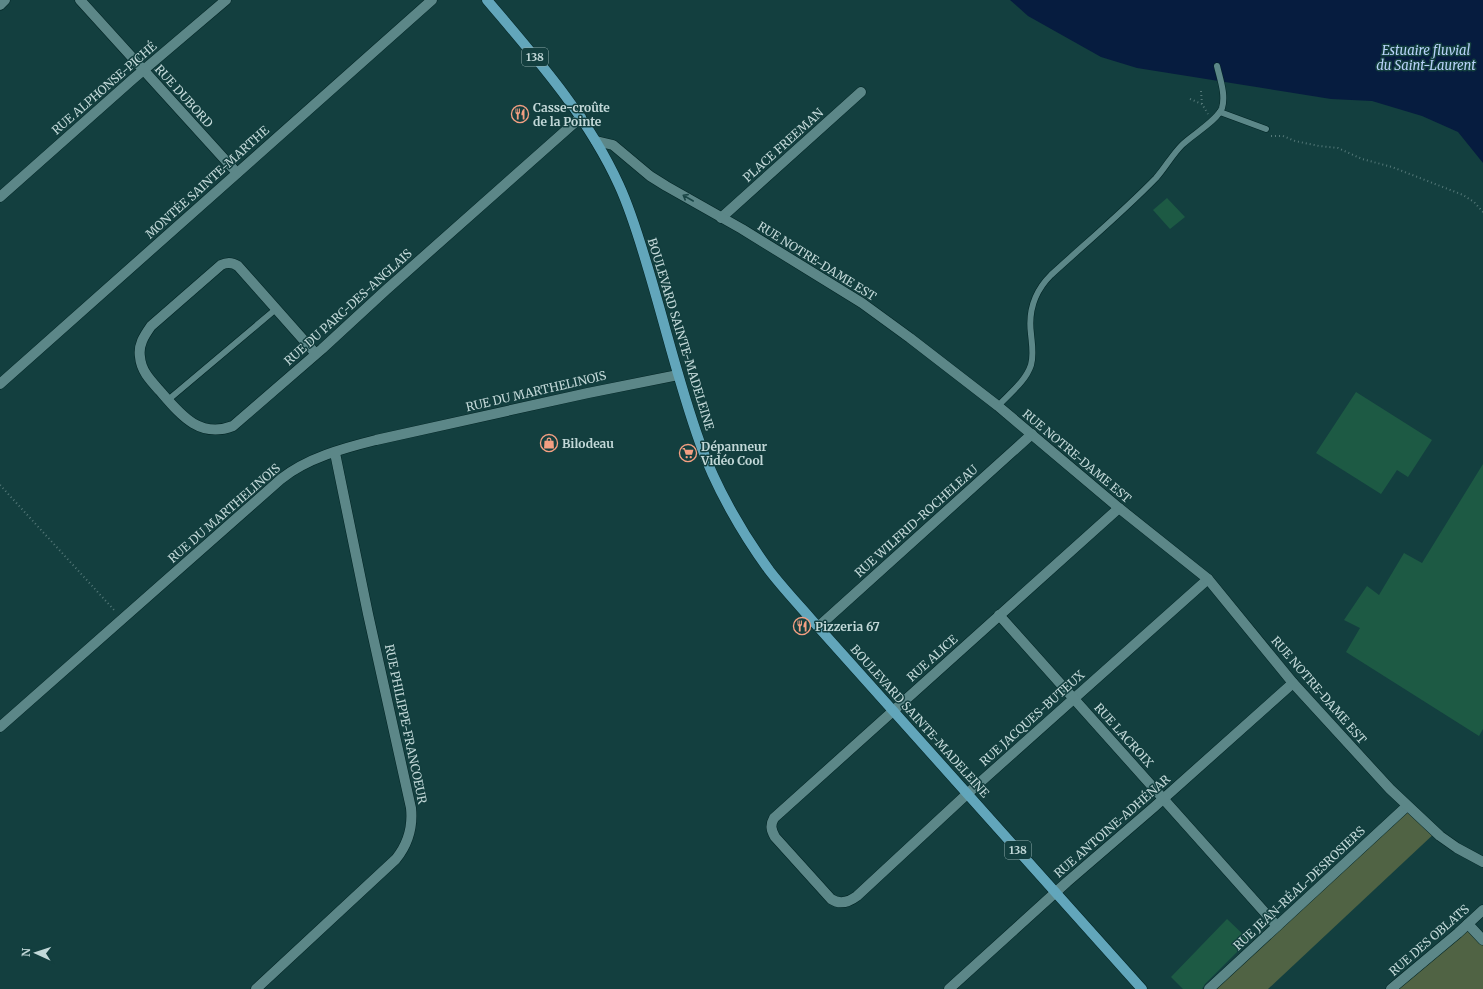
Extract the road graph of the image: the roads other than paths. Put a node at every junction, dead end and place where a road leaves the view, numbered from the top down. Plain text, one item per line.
1 (6, 0) edge
2 (80, 0) edge
3 (226, 0) edge
4 (432, 0) edge
5 (487, 0) edge
6 (0, 5) edge
7 (1217, 66) dead end
8 (143, 71) junction
9 (862, 92) dead end
10 (1220, 112) junction
11 (581, 117) junction
12 (1264, 128) road end
13 (596, 141) junction
14 (237, 173) junction
15 (0, 197) edge
16 (722, 218) junction
17 (276, 309) junction
18 (316, 354) junction
19 (678, 375) junction
20 (0, 384) edge
21 (168, 400) junction
22 (998, 406) junction
23 (1032, 434) junction
24 (335, 452) junction
25 (1119, 508) junction
26 (1208, 579) junction
27 (999, 615) junction
28 (818, 627) junction
29 (1293, 683) junction
30 (1074, 698) junction
31 (893, 711) junction
32 (0, 727) edge
33 (967, 794) junction
34 (1164, 799) junction
35 (1407, 806) junction
36 (1483, 862) edge
37 (1056, 892) junction
38 (836, 902) joint
39 (1483, 910) edge
40 (1468, 924) junction
41 (1277, 926) junction
42 (1483, 940) edge
43 (256, 989) edge
44 (949, 989) edge
45 (1142, 989) edge
46 (1209, 989) edge
47 (1391, 989) edge

1 - 6 street
2 - 8 street, RUE DUBORD
3 - 8 street, RUE ALPHONSE-PICHÉ
4 - 14 street, MONTÉE SAINTE-MARTHE
5 - 11 main road, 138
7 - 10 lane
8 - 14 street, RUE DUBORD
8 - 15 street, RUE ALPHONSE-PICHÉ
9 - 16 street, PLACE FREEMAN
10 - 12 lane
10 - 22 lane
11 - 13 main road, BOULEVARD SAINTE-MADELEINE / 138
11 - 18 street, RUE DU PARC-DES-ANGLAIS
16 -> 13 street, RUE NOTRE-DAME EST
13 - 19 main road, BOULEVARD SAINTE-MADELEINE / 138
14 - 20 street, MONTÉE SAINTE-MARTHE
16 - 22 street, RUE NOTRE-DAME EST
17 - 18 street
17 - 21 lane
17 - 21 street, RUE DU PARC-DES-ANGLAIS
18 - 21 street, RUE DU PARC-DES-ANGLAIS
19 - 24 street, RUE DU MARTHELINOIS
19 - 28 main road, BOULEVARD SAINTE-MADELEINE / 138
22 - 23 street, RUE NOTRE-DAME EST
23 - 25 street, RUE NOTRE-DAME EST
23 - 28 street, RUE WILFRID-ROCHELEAU
24 - 32 street, RUE DU MARTHELINOIS
24 - 43 street, RUE PHILIPPE-FRANCOEUR
25 - 26 street, RUE NOTRE-DAME EST
25 - 27 street, RUE ALICE
26 - 29 street, RUE NOTRE-DAME EST
26 - 30 street, RUE JACQUES-BUTEUX
27 - 30 street, RUE LACROIX
27 - 31 street, RUE ALICE
28 - 31 main road, BOULEVARD SAINTE-MADELEINE / 138
29 - 34 street, RUE ANTOINE-ADHÉNAR
29 - 35 street, RUE NOTRE-DAME EST
30 - 33 street, RUE JACQUES-BUTEUX
30 - 34 street, RUE LACROIX
31 - 33 main road, BOULEVARD SAINTE-MADELEINE / 138
31 - 38 street, RUE ALICE
33 - 37 main road, BOULEVARD SAINTE-MADELEINE / 138
33 - 38 street, RUE JACQUES-BUTEUX
34 - 37 street, RUE ANTOINE-ADHÉNAR
34 - 41 street, RUE LACROIX
35 - 36 street, RUE NOTRE-DAME EST
35 - 41 street, RUE JEAN-RÉAL-DESROSIERS
37 - 44 street, RUE ANTOINE-ADHÉNAR
37 - 45 main road, BOULEVARD SAINTE-MADELEINE / 138
39 - 40 street, RUE DES OBLATS
40 - 42 street
40 - 47 street, RUE DES OBLATS
41 - 46 street, RUE JEAN-RÉAL-DESROSIERS

